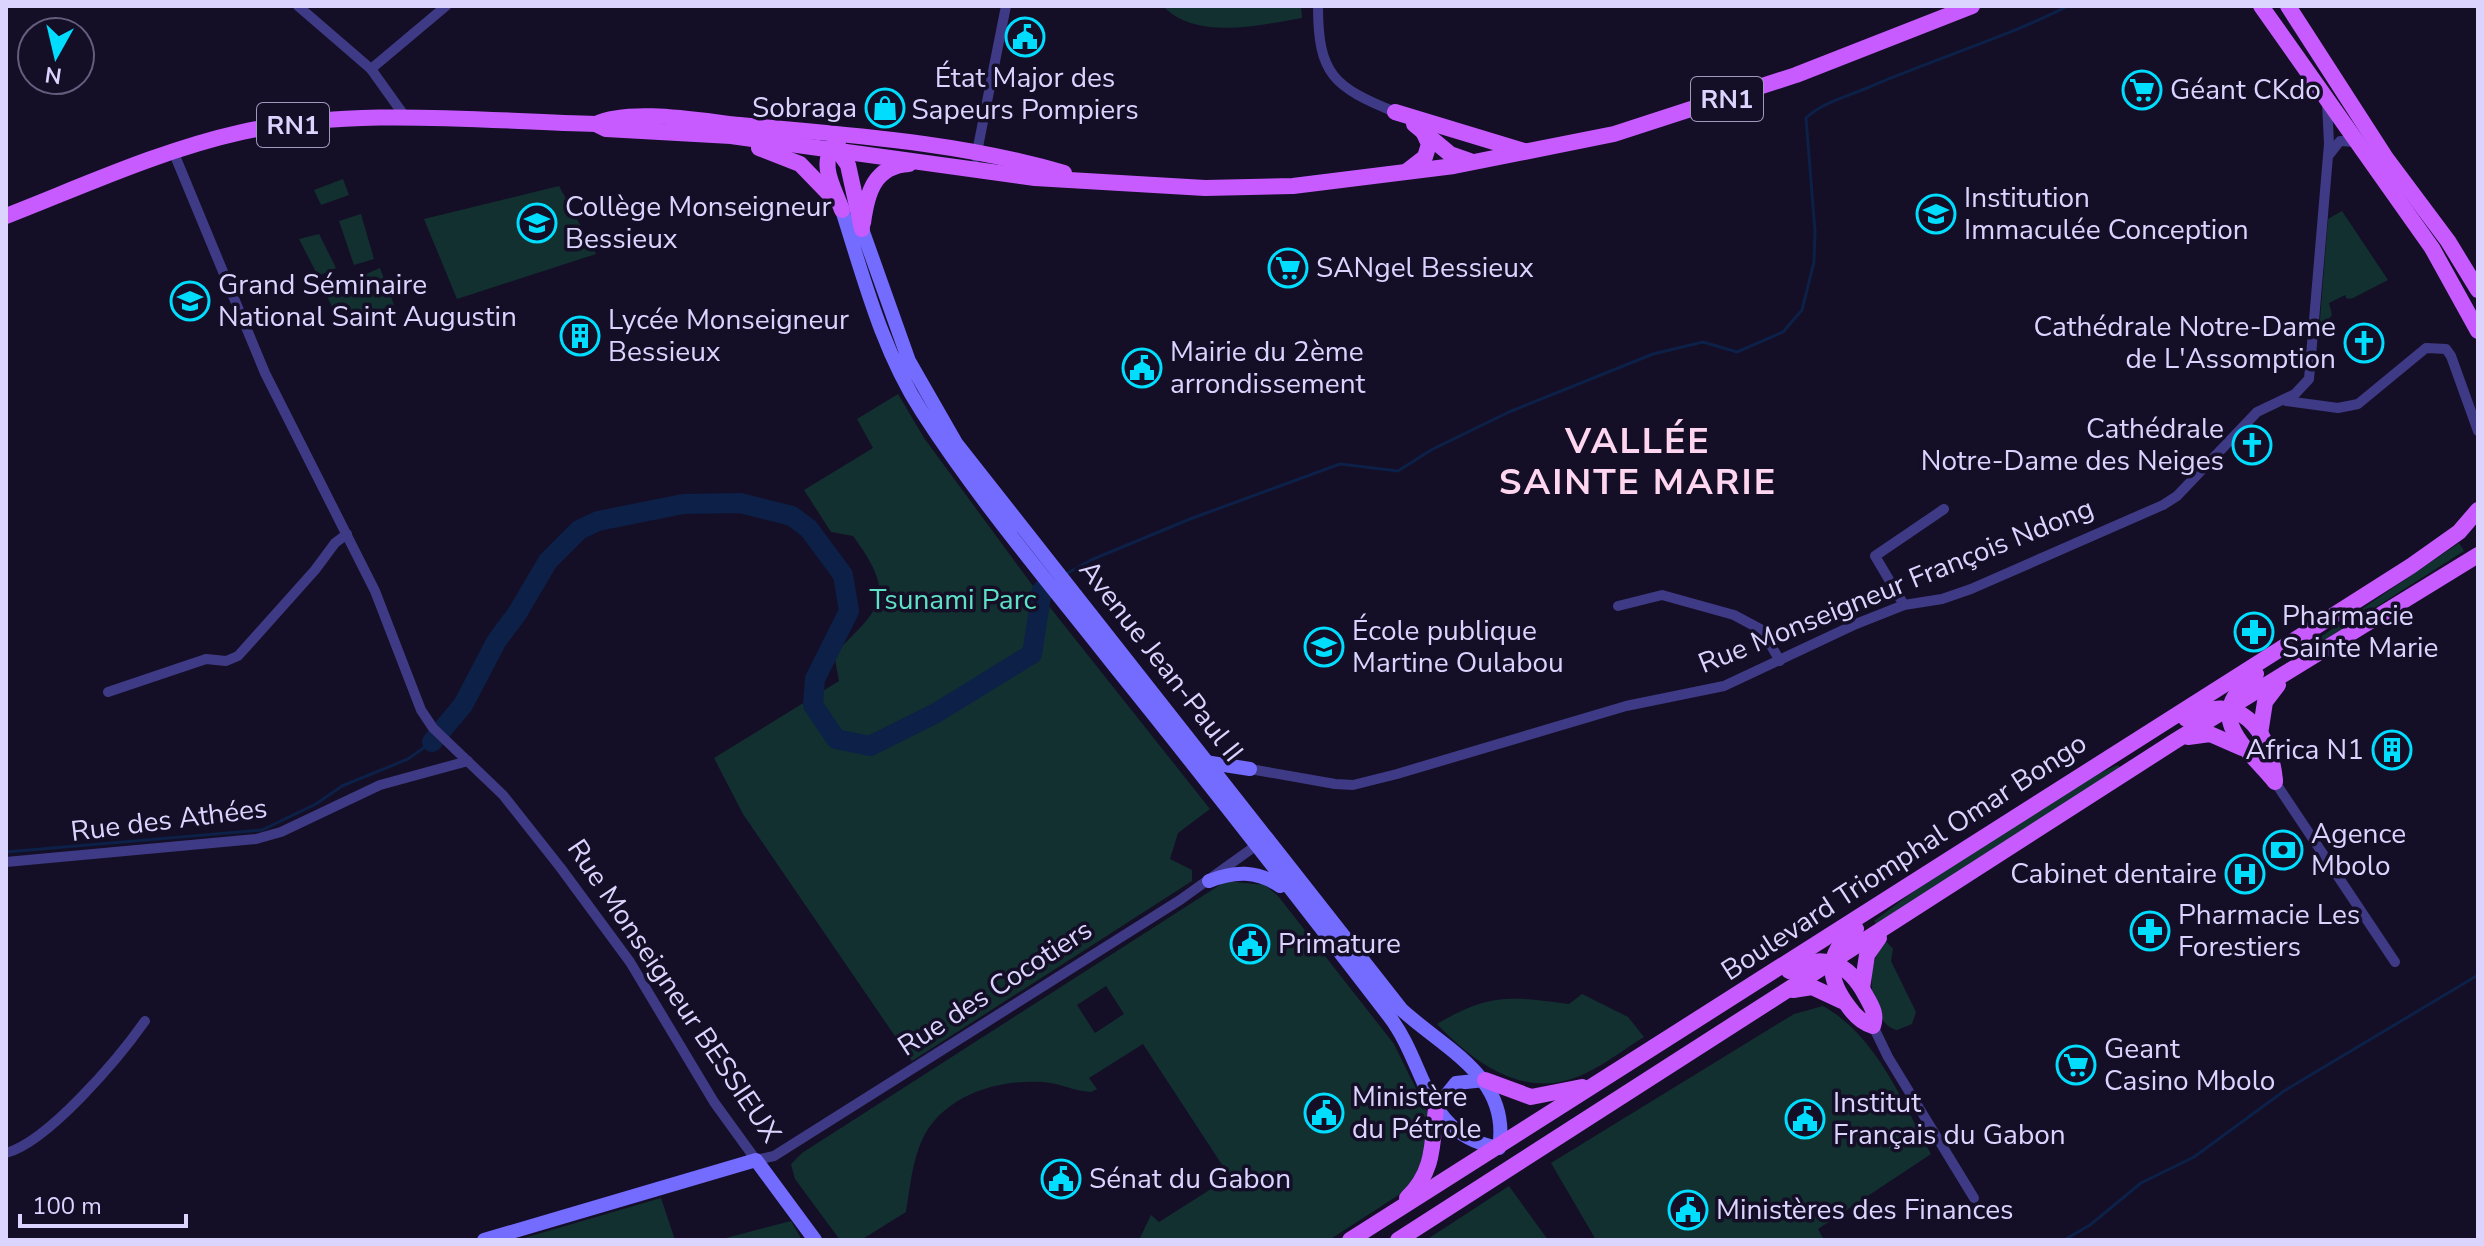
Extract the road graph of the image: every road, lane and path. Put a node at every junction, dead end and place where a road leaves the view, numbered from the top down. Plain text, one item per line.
1 (298, 6) edge
2 (446, 6) edge
3 (1006, 6) edge
4 (1318, 6) edge
5 (1972, 6) edge
6 (2252, 6) edge
7 (2261, 6) edge
8 (2275, 6) edge
9 (2288, 6) edge
10 (2275, 29) junction
11 (371, 69) junction
12 (2348, 100) junction
13 (2327, 103) junction
14 (1395, 112) junction
15 (406, 118) junction
16 (714, 122) junction
17 (596, 124) junction
18 (1439, 127) junction
19 (1421, 129) junction
20 (680, 132) junction
21 (2355, 142) junction
22 (835, 148) junction
23 (173, 151) junction
24 (1529, 153) junction
25 (2328, 157) junction
26 (971, 158) junction
27 (930, 162) junction
28 (1462, 162) junction
29 (1406, 172) junction
30 (842, 210) junction
31 (6, 216) edge
32 (862, 229) junction
33 (2478, 290) edge
34 (2478, 331) edge
35 (2272, 404) junction
36 (2478, 431) edge
37 (1944, 509) dead end
38 (2478, 510) edge
39 (2459, 532) junction
40 (347, 534) junction
41 (2475, 556) edge
42 (2384, 582) junction
43 (1904, 605) junction
44 (1618, 606) dead end
45 (1780, 661) junction
46 (2288, 674) junction
47 (108, 692) dead end
48 (2229, 709) junction
49 (2260, 734) junction
50 (2175, 741) junction
51 (2243, 749) junction
52 (468, 761) junction
53 (1205, 762) junction
54 (1250, 769) junction
55 (2087, 771) junction
56 (2275, 782) junction
57 (1233, 796) junction
58 (1260, 843) junction
59 (6, 862) edge
60 (1927, 874) junction
61 (1209, 881) junction
62 (1293, 895) junction
63 (1891, 926) junction
64 (1831, 962) junction
65 (2395, 962) dead end
66 (1862, 988) junction
67 (1783, 993) junction
68 (1846, 1004) junction
69 (1714, 1009) junction
70 (145, 1021) dead end
71 (1873, 1026) junction
72 (1616, 1071) junction
73 (1656, 1077) junction
74 (1485, 1080) junction
75 (1436, 1108) junction
76 (1499, 1148) junction
77 (6, 1153) edge
78 (756, 1160) junction
79 (1974, 1198) dead end
80 (1392, 1214) junction
81 (484, 1240) edge
82 (815, 1240) edge
83 (1350, 1240) edge
84 (1387, 1240) edge
85 (1398, 1240) edge

1 - 11 street
2 - 11 street
3 - 26 street
4 - 14 street
5 - 24 main road, RN1
6 - 10 main road
7 - 10 main road
8 - 12 main road
9 - 12 main road
10 - 13 main road
11 - 15 street
12 - 33 main road
13 - 21 main road
13 - 25 street
14 - 18 main road
14 - 19 main road
15 - 17 main road, RN1
15 - 23 main road, RN1
16 - 17 main road, RN1
16 - 22 main road
16 - 26 main road, RN1
17 - 20 main road, RN1
18 - 24 main road
18 - 28 main road
19 - 28 main road
19 - 29 main road
20 - 22 main road, RN1
20 - 30 main road
21 - 25 street
21 - 34 main road
22 - 26 main road
22 - 27 main road, RN1
22 - 30 main road
22 - 32 main road
23 - 31 main road, RN1
23 - 40 street, Rue Monseigneur BESSIEUX
24 - 28 main road, RN1
25 - 35 street, Rue Monseigneur François Ndong
26 - 27 main road, RN1
26 - 29 main road, RN1
27 - 32 main road
28 - 29 main road, RN1
30 - 58 main road, Avenue Jean-Paul II
32 - 53 main road, Avenue Jean-Paul II
35 - 36 street
35 - 43 street, Rue Monseigneur François Ndong
37 - 43 street
38 - 39 main road, Boulevard Triomphal Omar Bongo
39 - 41 main road
39 - 42 main road, Boulevard Triomphal Omar Bongo
40 - 47 street
40 - 52 street, Rue Monseigneur BESSIEUX
41 - 46 main road, Boulevard Triomphal Omar Bongo
42 - 48 main road
42 - 55 main road, Boulevard Triomphal Omar Bongo
43 - 45 street, Rue Monseigneur François Ndong
44 - 45 street
45 - 54 street, Rue Monseigneur François Ndong
46 - 48 main road, Boulevard Triomphal Omar Bongo
46 - 49 main road
48 - 49 main road
48 - 50 main road, Boulevard Triomphal Omar Bongo
48 - 51 main road
48 - 55 main road
49 - 56 main road
50 - 51 main road
50 - 63 main road, Boulevard Triomphal Omar Bongo
51 - 56 main road
52 - 59 street, Rue des Athées
52 - 78 street, Rue Monseigneur BESSIEUX
53 - 54 main road
53 - 57 main road, Avenue Jean-Paul II
54 - 57 main road
55 - 60 main road, Boulevard Triomphal Omar Bongo
56 - 65 street
57 - 58 main road, Avenue Jean-Paul II
58 - 61 street, Rue des Cocotiers
58 - 62 main road, Avenue Jean-Paul II
58 - 74 main road, Avenue Jean-Paul II
60 - 64 main road
60 - 69 main road, Boulevard Triomphal Omar Bongo
61 - 62 main road
61 - 78 street, Rue des Cocotiers
62 - 75 main road, Avenue Jean-Paul II
63 - 64 main road, Boulevard Triomphal Omar Bongo
63 - 66 main road
64 - 66 main road
64 - 67 main road, Boulevard Triomphal Omar Bongo
64 - 68 main road
64 - 69 main road
66 - 71 main road
67 - 68 main road
67 - 73 main road, Boulevard Triomphal Omar Bongo
68 - 71 main road
69 - 72 main road, Boulevard Triomphal Omar Bongo
70 - 77 street
71 - 79 street
72 - 74 main road
72 - 76 main road, Boulevard Triomphal Omar Bongo
73 - 76 main road
73 - 85 main road, Boulevard Triomphal Omar Bongo
74 - 75 main road
74 - 76 main road
75 - 76 main road, Avenue Jean-Paul II
75 - 80 main road
76 - 80 main road, Boulevard Triomphal Omar Bongo
76 - 84 main road
78 - 81 main road
78 - 82 main road, Rue Monseigneur BESSIEUX
80 - 83 main road, Boulevard Triomphal Omar Bongo

